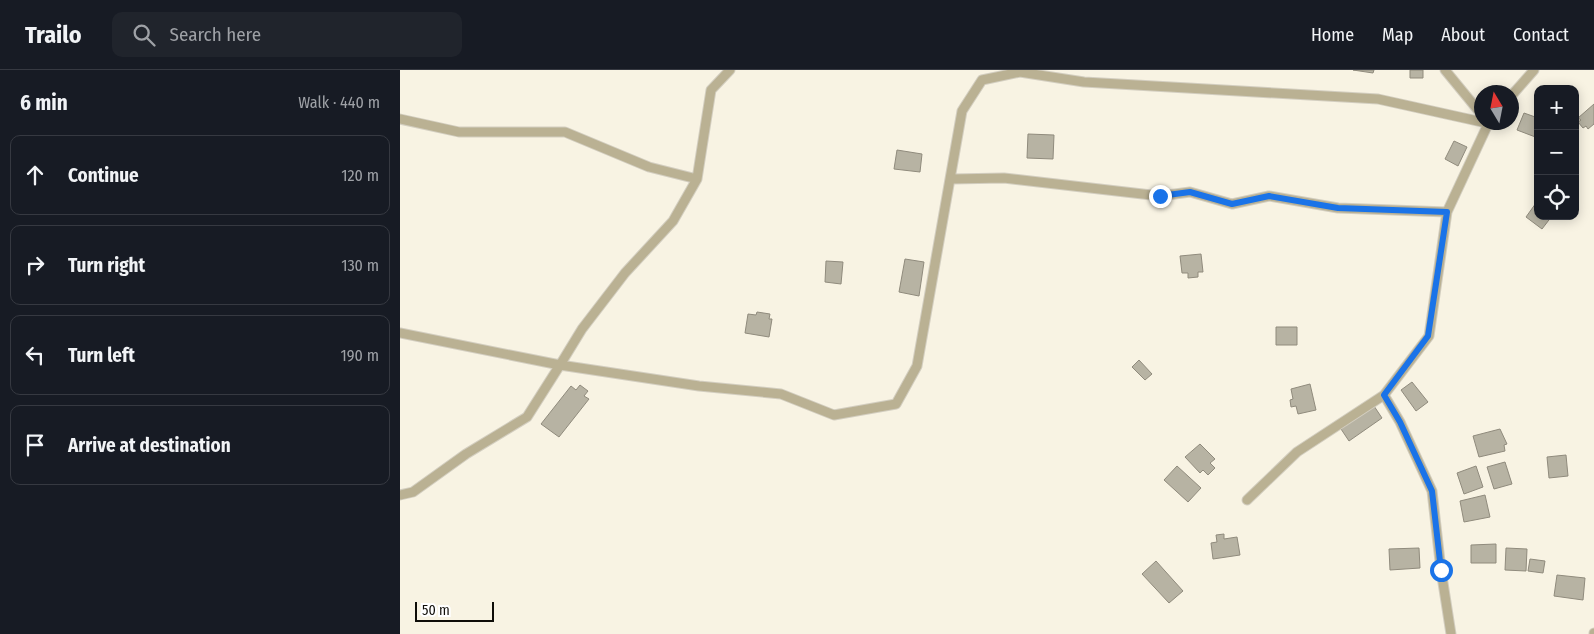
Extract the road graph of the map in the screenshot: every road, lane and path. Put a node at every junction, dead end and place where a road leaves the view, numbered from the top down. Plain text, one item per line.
1 (730, 70) edge
2 (1445, 70) edge
3 (1534, 70) edge
4 (1519, 87) edge
5 (1474, 105) edge
6 (400, 119) edge
7 (1474, 120) edge
8 (1485, 130) edge
9 (697, 179) junction
10 (952, 179) junction
11 (1447, 212) junction
12 (400, 333) edge
13 (560, 365) junction
14 (1384, 395) junction
15 (400, 496) edge
16 (1247, 500) dead end
17 (1451, 634) edge

1 - 9 street
2 - 5 street
3 - 4 street
6 - 9 street
7 - 10 street
8 - 11 street
9 - 13 street
10 - 11 street
10 - 13 street
11 - 14 street
12 - 13 street
13 - 15 street
14 - 16 street
14 - 17 street

